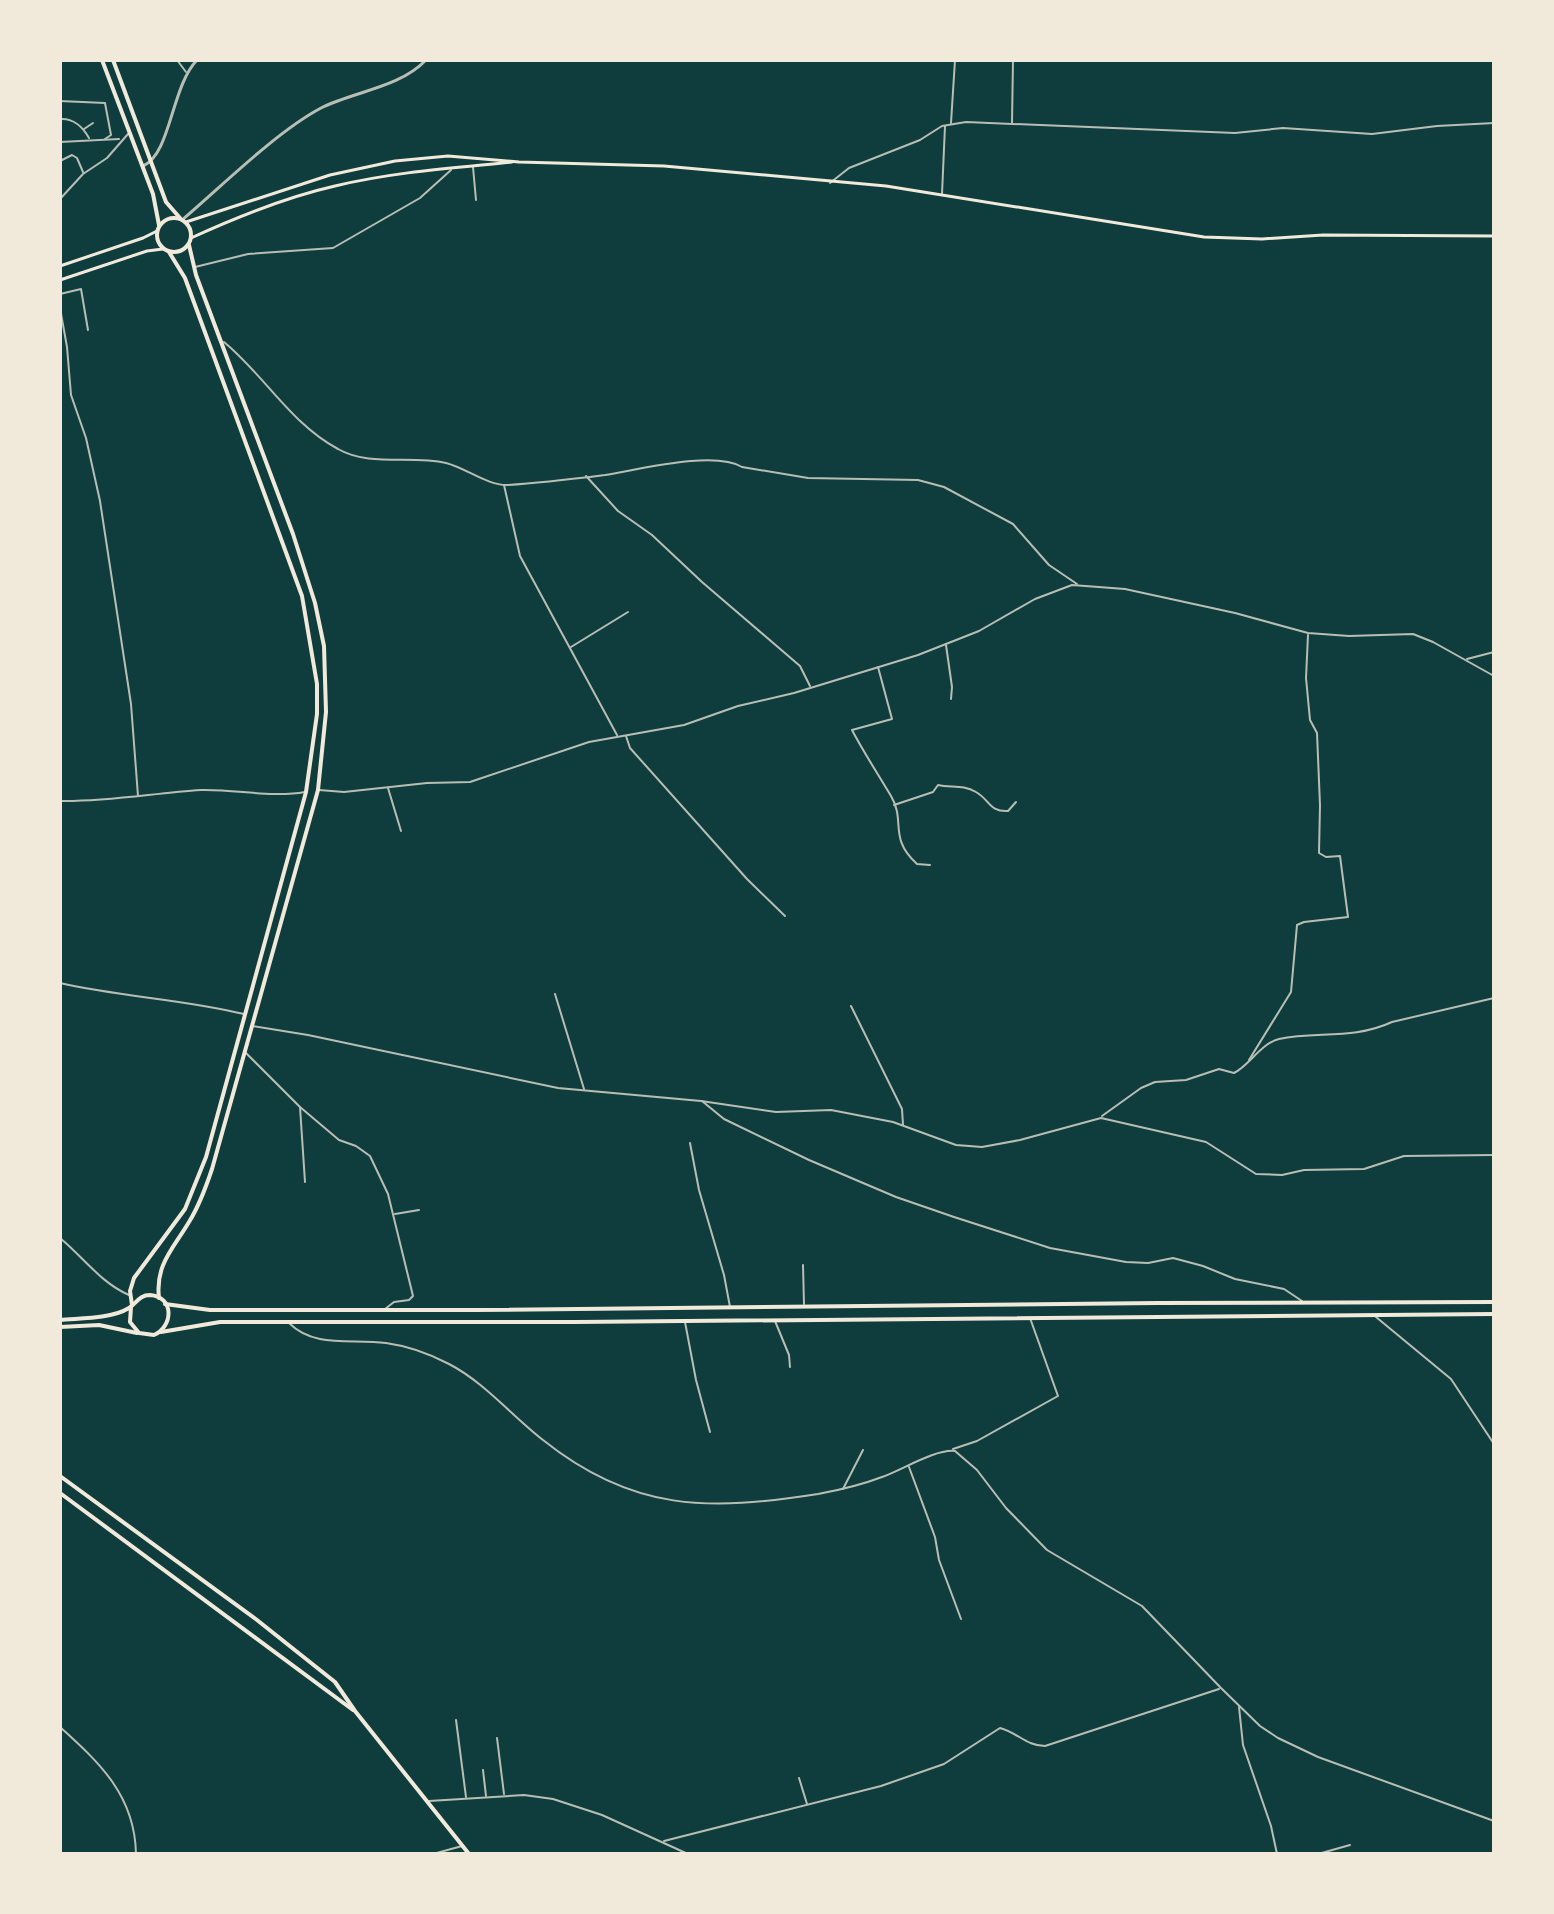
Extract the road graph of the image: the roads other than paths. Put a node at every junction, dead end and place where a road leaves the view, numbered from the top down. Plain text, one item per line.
1 (102, 60) edge
2 (113, 60) edge
3 (177, 60) edge
4 (197, 60) edge
5 (426, 60) edge
6 (955, 60) edge
7 (1013, 60) edge
8 (186, 72) junction
9 (60, 101) edge
10 (60, 119) edge
11 (93, 123) dead end
12 (1494, 123) edge
13 (951, 124) junction
14 (1012, 124) junction
15 (945, 125) junction
16 (84, 129) junction
17 (129, 132) junction
18 (89, 139) junction
19 (105, 139) junction
20 (120, 139) junction
21 (60, 142) edge
22 (60, 161) edge
23 (151, 162) junction
24 (519, 162) junction
25 (143, 166) junction
26 (473, 166) junction
27 (451, 170) junction
28 (83, 174) junction
29 (830, 183) junction
30 (942, 194) junction
31 (60, 199) edge
32 (476, 200) dead end
33 (183, 220) junction
34 (158, 228) junction
35 (1494, 236) edge
36 (191, 238) junction
37 (189, 245) junction
38 (163, 249) junction
39 (169, 252) junction
40 (60, 266) edge
41 (194, 267) junction
42 (60, 280) edge
43 (60, 294) edge
44 (60, 308) edge
45 (88, 330) dead end
46 (219, 338) junction
47 (586, 476) junction
48 (504, 485) junction
49 (1078, 585) junction
50 (628, 612) dead end
51 (1308, 633) junction
52 (946, 644) junction
53 (569, 648) junction
54 (1494, 652) edge
55 (1466, 659) junction
56 (878, 666) junction
57 (1494, 676) edge
58 (810, 688) junction
59 (951, 699) dead end
60 (618, 736) junction
61 (626, 736) junction
62 (388, 787) junction
63 (318, 790) junction
64 (306, 792) junction
65 (138, 796) junction
66 (60, 801) edge
67 (1016, 802) dead end
68 (894, 805) junction
69 (401, 831) dead end
70 (930, 865) dead end
71 (785, 916) dead end
72 (60, 983) edge
73 (555, 994) dead end
74 (1494, 998) edge
75 (851, 1006) dead end
76 (245, 1015) junction
77 (252, 1026) junction
78 (245, 1052) junction
79 (1249, 1060) junction
80 (225, 1089) junction
81 (584, 1089) junction
82 (234, 1091) junction
83 (701, 1101) junction
84 (300, 1107) junction
85 (1101, 1118) junction
86 (903, 1126) junction
87 (690, 1143) dead end
88 (1494, 1155) edge
89 (305, 1182) dead end
90 (419, 1210) dead end
91 (394, 1214) junction
92 (60, 1238) edge
93 (803, 1265) dead end
94 (130, 1296) junction
95 (159, 1298) junction
96 (1443, 1302) junction
97 (1494, 1302) edge
98 (1158, 1303) junction
99 (1304, 1303) junction
100 (165, 1304) junction
101 (131, 1306) junction
102 (804, 1308) junction
103 (730, 1309) junction
104 (383, 1310) junction
105 (1443, 1313) junction
106 (1372, 1314) junction
107 (1494, 1314) edge
108 (1159, 1315) junction
109 (1029, 1316) junction
110 (60, 1320) edge
111 (774, 1320) junction
112 (685, 1321) junction
113 (288, 1322) junction
114 (60, 1327) edge
115 (161, 1332) junction
116 (139, 1333) junction
117 (790, 1367) dead end
118 (710, 1432) dead end
119 (1494, 1443) edge
120 (863, 1450) dead end
121 (948, 1450) junction
122 (909, 1466) junction
123 (60, 1476) edge
124 (842, 1490) junction
125 (60, 1493) edge
126 (961, 1619) dead end
127 (1221, 1688) junction
128 (1239, 1706) junction
129 (355, 1711) junction
130 (456, 1720) dead end
131 (60, 1727) edge
132 (497, 1738) dead end
133 (483, 1770) dead end
134 (799, 1778) dead end
135 (504, 1795) junction
136 (486, 1796) junction
137 (466, 1797) junction
138 (428, 1802) junction
139 (807, 1805) junction
140 (1494, 1821) edge
141 (664, 1841) junction
142 (1350, 1845) dead end
143 (463, 1846) junction
144 (136, 1854) edge
145 (433, 1854) edge
146 (469, 1854) edge
147 (688, 1854) edge
148 (1277, 1854) edge
149 (1318, 1854) edge

1 - 17 main road
2 - 23 main road
3 - 8 street
4 - 8 street
5 - 33 street
6 - 13 street
7 - 14 street
8 - 23 street
9 - 19 street
10 - 16 street
11 - 16 street
12 - 14 street
13 - 14 street
13 - 15 street
15 - 29 street
15 - 30 street
16 - 18 street
17 - 20 street
17 - 25 main road
18 - 19 street
18 - 21 street
19 - 20 street
20 - 28 street
22 - 28 street
23 - 25 street
23 - 33 main road
24 - 26 main road
24 - 29 main road
24 - 33 main road
25 - 34 main road
26 - 27 main road
26 - 32 street
27 - 36 main road
27 - 41 street
28 - 31 street
29 - 30 main road
30 - 35 main road
33 - 34 main road
33 - 36 main road
34 - 38 main road
34 - 40 main road
36 - 37 main road
37 - 39 main road
37 - 41 main road
38 - 39 main road
38 - 42 main road
39 - 64 main road
41 - 46 main road
43 - 45 street
44 - 65 street
46 - 48 street
46 - 63 main road
47 - 48 street
47 - 49 street
47 - 58 street
48 - 53 street
49 - 51 street
49 - 52 street
50 - 53 street
51 - 55 street
51 - 79 street
52 - 56 street
52 - 59 street
53 - 60 street
54 - 55 street
55 - 57 street
56 - 58 street
56 - 68 street
58 - 61 street
60 - 61 street
60 - 62 street
61 - 71 street
62 - 63 street
62 - 69 street
63 - 77 main road
64 - 65 street
64 - 76 main road
65 - 66 street
67 - 68 street
68 - 70 street
72 - 76 street
73 - 81 street
74 - 79 street
75 - 86 street
76 - 80 main road
77 - 78 main road
77 - 81 street
78 - 82 main road
78 - 84 street
79 - 85 street
80 - 82 main road
80 - 94 main road
81 - 83 street
82 - 95 main road
83 - 86 street
83 - 99 street
84 - 89 street
84 - 91 street
85 - 86 street
85 - 88 street
87 - 103 street
90 - 91 street
91 - 104 street
92 - 94 street
93 - 102 street
94 - 101 main road
95 - 100 main road
95 - 101 main road
96 - 97 main road
96 - 99 main road
96 - 105 main road
98 - 99 main road
98 - 102 main road
98 - 108 main road
100 - 104 main road
100 - 115 main road
101 - 110 main road
101 - 116 main road
102 - 103 main road
103 - 104 main road
105 - 106 main road
105 - 107 main road
106 - 108 main road
106 - 119 street
108 - 109 main road
109 - 111 main road
109 - 121 street
111 - 112 main road
111 - 117 street
112 - 113 main road
112 - 118 street
113 - 115 main road
113 - 124 street
114 - 116 main road
115 - 116 main road
120 - 124 street
121 - 122 street
121 - 127 street
122 - 124 street
122 - 126 street
123 - 129 main road
125 - 129 main road
127 - 128 street
127 - 139 street
128 - 140 street
128 - 148 street
129 - 138 main road
130 - 137 street
131 - 144 street
132 - 135 street
133 - 136 street
134 - 139 street
135 - 136 street
135 - 141 street
136 - 137 street
137 - 138 street
138 - 143 main road
139 - 141 street
141 - 147 street
142 - 149 street
143 - 145 street
143 - 146 main road

